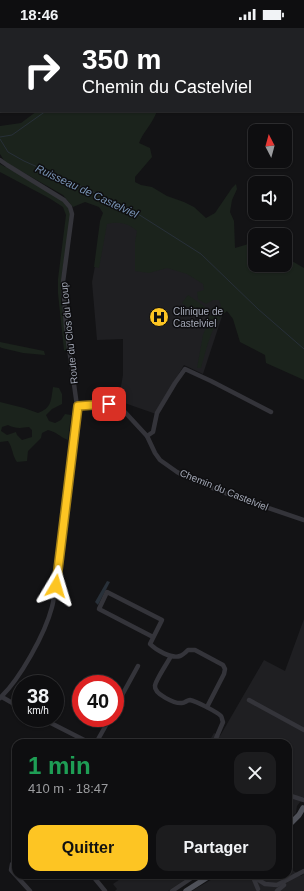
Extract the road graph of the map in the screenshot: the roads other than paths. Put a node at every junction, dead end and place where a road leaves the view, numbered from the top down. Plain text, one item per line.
1 (0, 160) edge
2 (78, 406) junction
3 (271, 412) dead end
4 (147, 436) junction
5 (304, 520) edge
6 (153, 637) junction
7 (171, 656) junction
8 (138, 666) dead end
9 (124, 692) edge
10 (1, 697) edge
11 (250, 700) dead end
12 (12, 703) edge
13 (207, 708) junction
14 (59, 727) edge
15 (105, 727) edge
16 (304, 730) edge
17 (82, 739) edge
18 (98, 739) edge
19 (216, 739) edge
20 (293, 797) joint
21 (304, 800) edge
22 (303, 808) edge
23 (304, 817) edge
24 (292, 822) edge
25 (292, 823) edge
26 (304, 871) edge
27 (295, 876) junction
28 (292, 878) edge
29 (292, 878) edge
30 (19, 879) edge
31 (95, 879) edge
32 (190, 879) edge
33 (206, 879) edge
34 (253, 879) edge
35 (257, 879) edge
36 (289, 879) edge
37 (291, 879) edge
38 (267, 885) junction
39 (257, 890) edge
40 (30, 891) edge
41 (105, 891) edge
42 (172, 891) edge
43 (187, 891) edge
44 (275, 891) edge

1 - 2 street, Route du Clos du Loup
2 - 4 street, Chemin du Castelviel
2 - 10 street, Route du Clos du Loup
3 - 4 street
4 - 5 street, Chemin du Castelviel
6 - 6 street
6 - 7 street
7 - 13 street
7 - 13 street
8 - 9 street
10 - 12 street
11 - 16 street
13 - 19 street
14 - 17 street
15 - 18 street
20 - 21 street
20 - 22 street
22 - 24 main road
23 - 25 main road
26 - 27 street
27 - 28 street
27 - 29 street
30 - 40 street
31 - 41 street
32 - 42 street
33 - 43 main road
34 - 39 street
35 - 38 street
36 - 38 street
37 - 44 street
38 - 39 street
38 - 44 street

